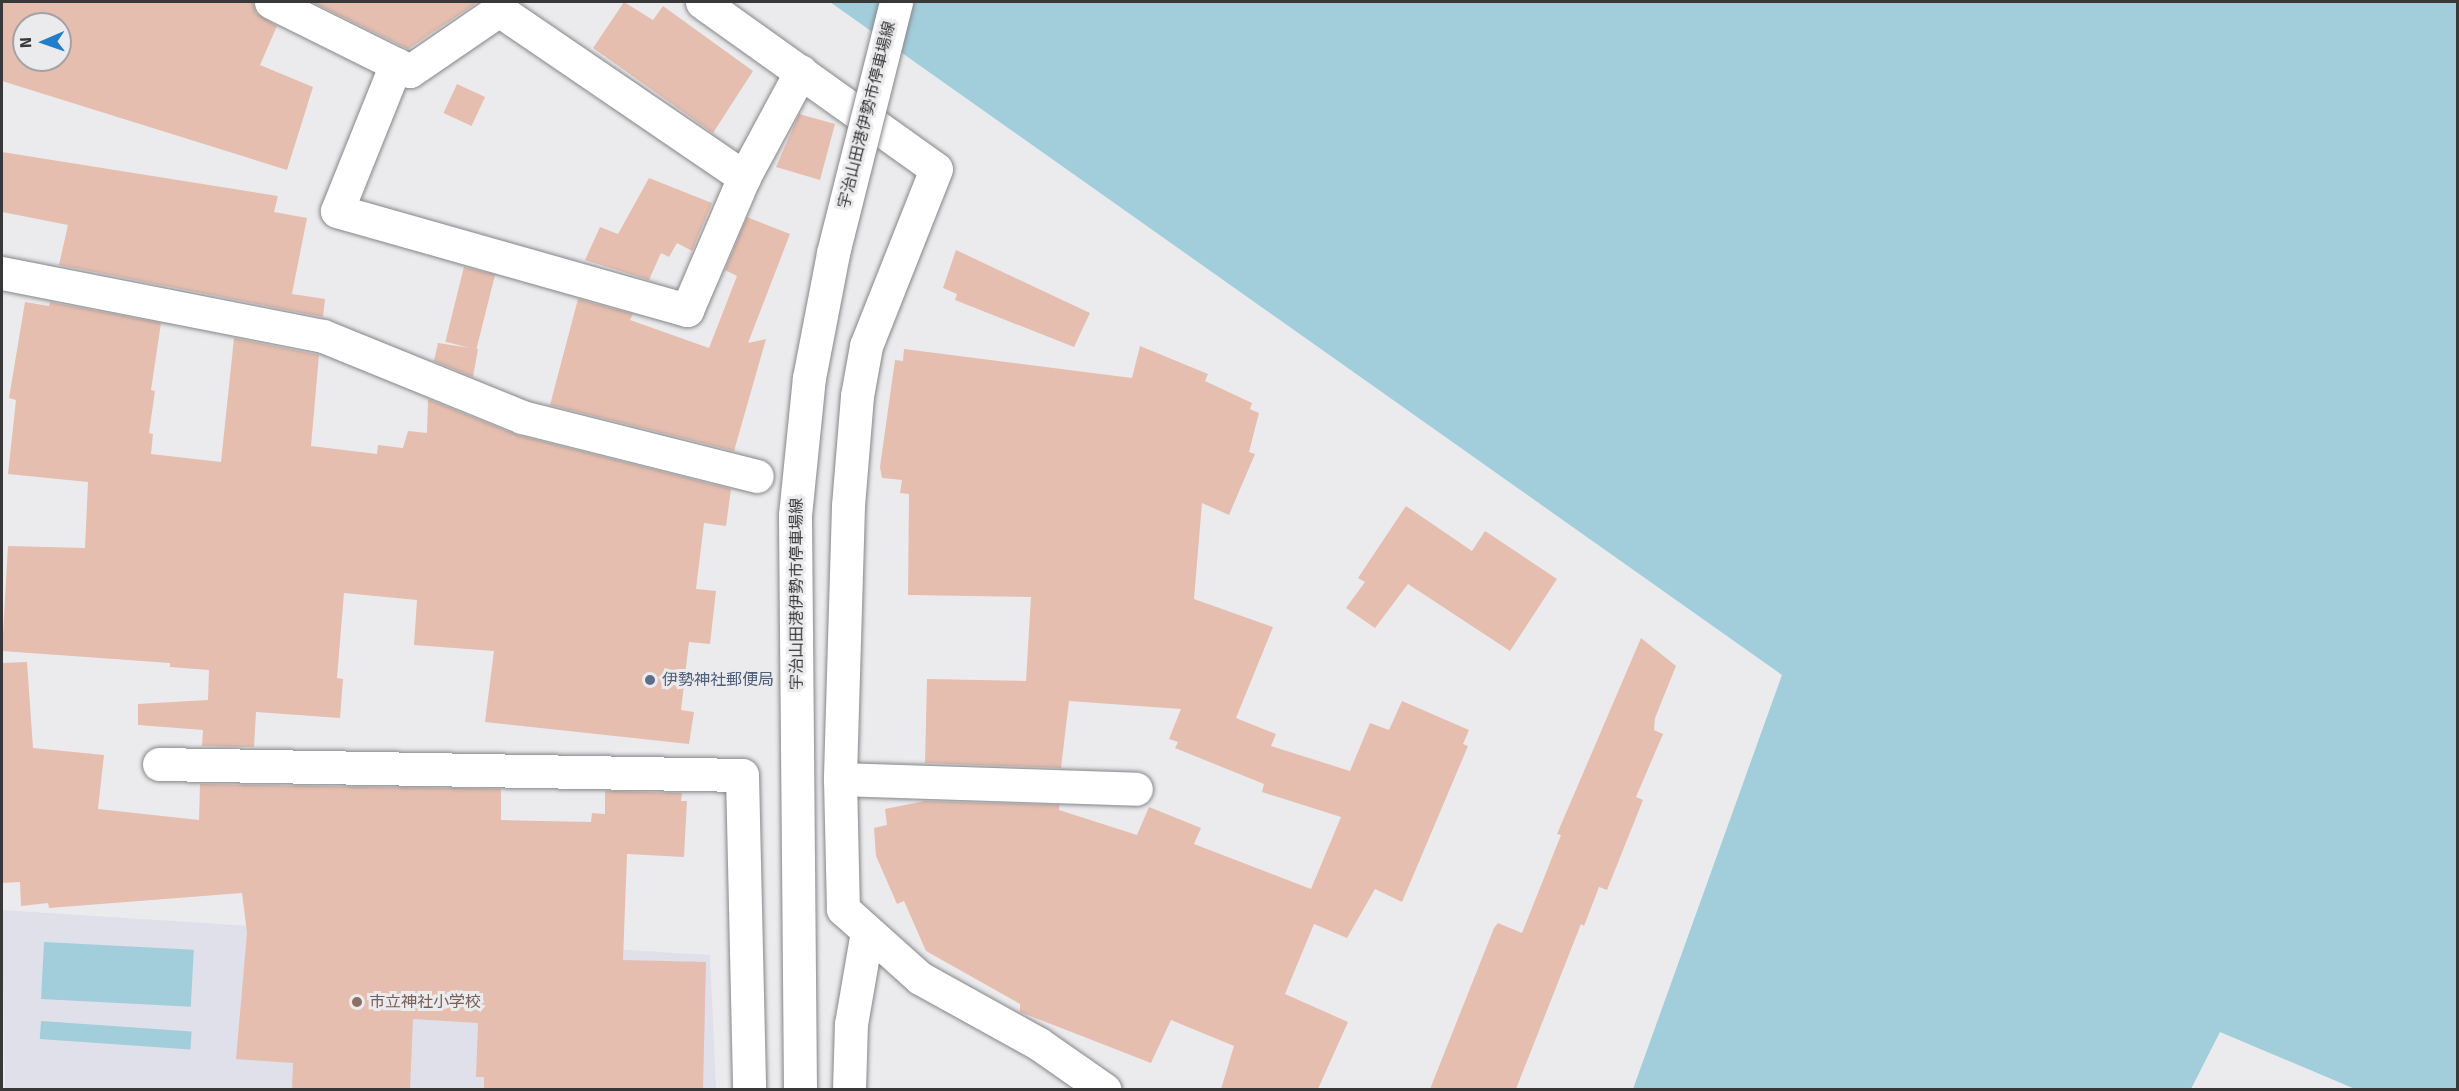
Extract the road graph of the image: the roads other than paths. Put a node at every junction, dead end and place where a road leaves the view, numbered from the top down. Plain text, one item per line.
1 (272, 2) edge
2 (702, 2) edge
3 (896, 2) edge
4 (396, 64) junction
5 (801, 71) junction
6 (744, 177) junction
7 (2, 273) edge
8 (757, 476) dead end
9 (159, 764) dead end
10 (840, 779) junction
11 (1136, 789) dead end
12 (867, 931) junction
13 (748, 1089) edge
14 (800, 1089) edge
15 (849, 1089) edge
16 (1105, 1089) edge

1 - 4 street
2 - 5 street
3 - 14 street, 宇治山田港伊勢市停車場線, bridge
4 - 6 street
4 - 6 street
5 - 6 street
5 - 10 street
7 - 8 street
9 - 13 street
10 - 11 street
10 - 12 street
12 - 15 street
12 - 16 street

